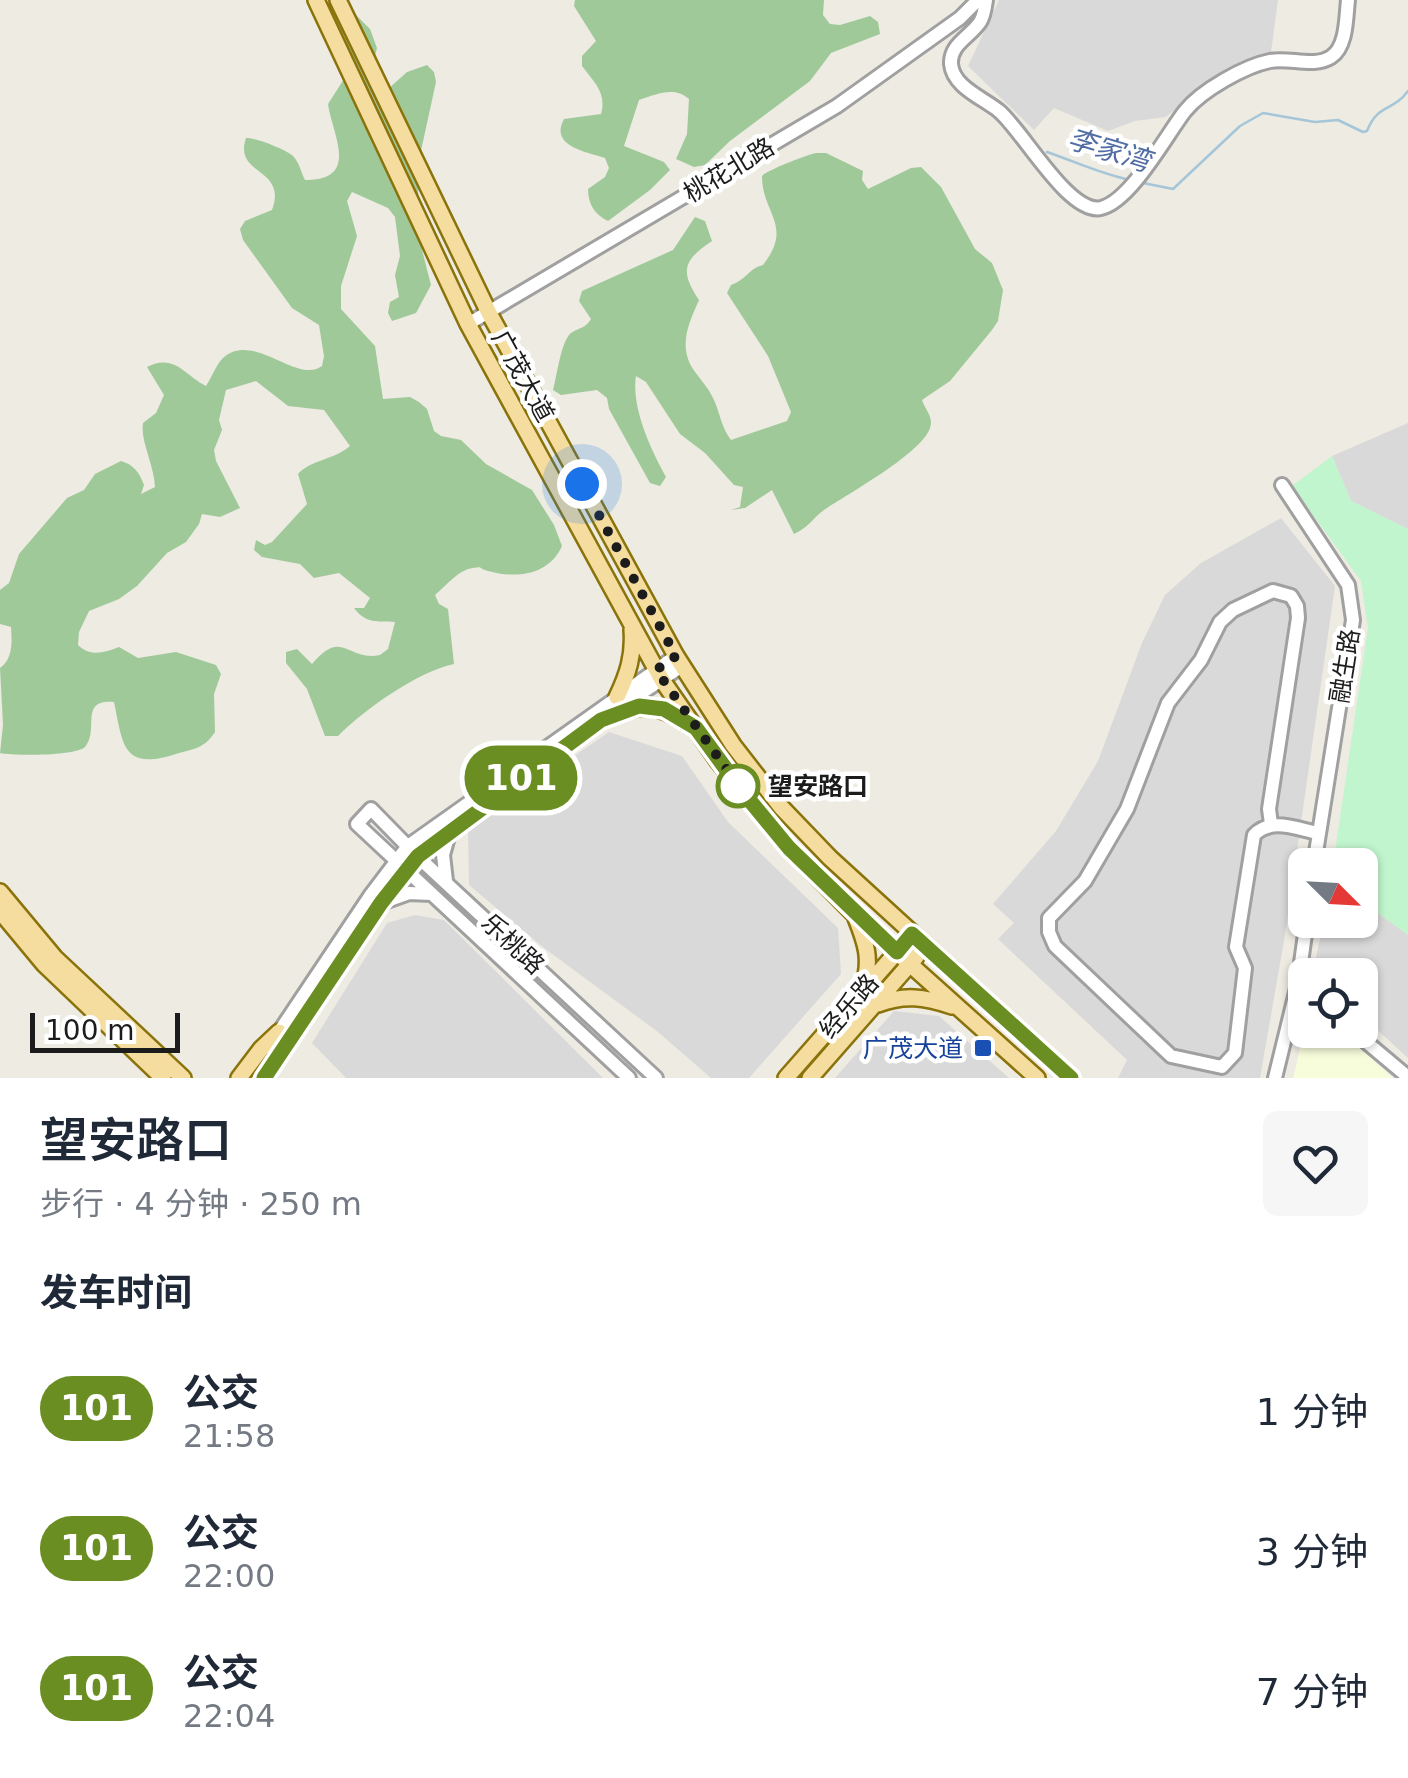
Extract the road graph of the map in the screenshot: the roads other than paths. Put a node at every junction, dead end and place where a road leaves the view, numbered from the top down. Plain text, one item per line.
1 (316, 0) edge
2 (338, 0) edge
3 (978, 0) edge
4 (986, 0) edge
5 (1348, 0) edge
6 (489, 313) junction
7 (468, 324) junction
8 (1282, 485) dead end
9 (632, 626) junction
10 (679, 661) junction
11 (659, 675) junction
12 (617, 696) junction
13 (601, 720) junction
14 (696, 728) junction
15 (1271, 824) junction
16 (450, 830) junction
17 (1318, 833) junction
18 (1316, 848) edge
19 (413, 851) junction
20 (400, 865) junction
21 (446, 881) junction
22 (0, 892) edge
23 (432, 894) junction
24 (381, 903) junction
25 (0, 911) edge
26 (854, 914) junction
27 (912, 934) junction
28 (925, 947) junction
29 (897, 952) junction
30 (910, 964) junction
31 (860, 994) junction
32 (874, 1005) junction
33 (958, 1008) junction
34 (279, 1032) junction
35 (1288, 1034) edge
36 (1034, 1045) junction
37 (1373, 1048) edge
38 (1019, 1062) junction
39 (1408, 1077) edge
40 (163, 1078) edge
41 (183, 1078) edge
42 (238, 1078) edge
43 (248, 1078) edge
44 (264, 1078) edge
45 (628, 1078) edge
46 (656, 1078) edge
47 (786, 1078) edge
48 (810, 1078) edge
49 (1037, 1078) edge
50 (1071, 1078) edge
51 (1275, 1078) edge

1 - 7 main road, 广茂大道
2 - 6 main road, 广茂大道
3 - 6 street, 桃花北路
4 - 5 street
6 - 7 street, 桃花北路
6 - 10 main road, 广茂大道
7 - 9 main road, 广茂大道
8 - 17 street, 融生路
9 - 11 main road, 广茂大道
9 - 12 main road
10 - 11 street
10 - 27 main road, 广茂大道
11 - 12 street
11 - 13 street
11 - 14 main road, 广茂大道
12 - 19 street
13 - 14 main road
13 - 16 street
14 - 26 main road, 广茂大道
15 - 15 street
15 - 17 street
16 - 19 street
16 - 21 street
17 - 18 street, 融生路
19 - 20 street
19 - 20 street, 乐桃路
19 - 21 street, 乐桃路
20 - 23 street, 乐桃路
20 - 24 street
20 - 34 street
21 - 46 street, 乐桃路
22 - 41 main road
23 - 24 street
23 - 45 street, 乐桃路
24 - 44 street
25 - 40 main road
26 - 29 main road, 广茂大道
26 - 31 main road
27 - 28 main road, 广茂大道
27 - 29 main road, 经乐路
28 - 30 main road, 经乐路
28 - 36 main road, 广茂大道
29 - 30 main road, 广茂大道
29 - 31 main road, 经乐路
30 - 32 main road, 经乐路
30 - 33 main road, 广茂大道
31 - 47 main road, 经乐路
32 - 33 main road
32 - 48 main road, 经乐路
33 - 38 main road, 广茂大道
34 - 42 main road
34 - 43 street
35 - 51 street
36 - 38 main road
36 - 50 main road, 广茂大道
37 - 39 street
38 - 49 main road, 广茂大道

